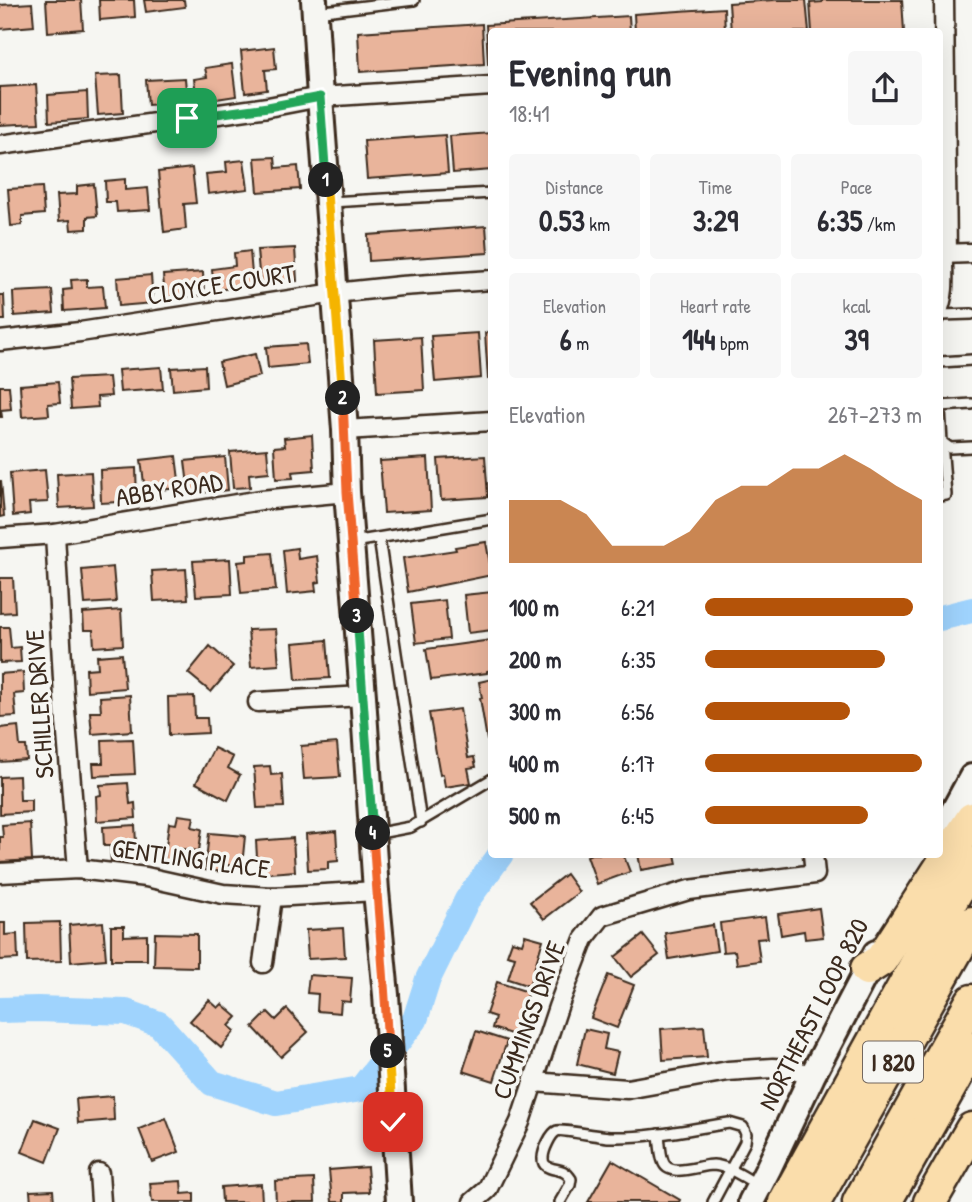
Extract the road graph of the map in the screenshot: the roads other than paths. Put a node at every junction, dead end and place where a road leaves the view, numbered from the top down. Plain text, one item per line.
1 (414, 0) edge
2 (944, 0) edge
3 (314, 6) edge
4 (943, 31) edge
5 (488, 86) edge
6 (320, 97) junction
7 (0, 145) edge
8 (943, 167) edge
9 (488, 193) edge
10 (328, 202) junction
11 (972, 253) edge
12 (943, 254) edge
13 (488, 280) edge
14 (335, 293) junction
15 (943, 310) edge
16 (972, 313) edge
17 (943, 316) edge
18 (0, 341) edge
19 (972, 360) edge
20 (943, 362) edge
21 (972, 404) edge
22 (943, 408) edge
23 (488, 421) edge
24 (345, 430) junction
25 (943, 443) edge
26 (972, 447) edge
27 (943, 455) edge
28 (347, 492) junction
29 (943, 496) edge
30 (488, 521) edge
31 (55, 534) junction
32 (0, 538) edge
33 (379, 538) junction
34 (351, 542) junction
35 (363, 696) junction
36 (258, 702) dead end
37 (972, 777) edge
38 (488, 781) edge
39 (972, 819) edge
40 (421, 822) junction
41 (943, 830) edge
42 (373, 835) junction
43 (814, 858) edge
44 (928, 858) edge
45 (972, 863) edge
46 (78, 869) junction
47 (0, 873) edge
48 (376, 891) junction
49 (272, 897) junction
50 (972, 923) edge
51 (262, 963) dead end
52 (867, 969) junction
53 (972, 1001) edge
54 (972, 1048) edge
55 (812, 1076) junction
56 (533, 1082) junction
57 (972, 1129) edge
58 (659, 1134) junction
59 (730, 1170) junction
60 (99, 1173) dead end
61 (765, 1197) edge
62 (101, 1202) edge
63 (399, 1202) edge
64 (473, 1202) edge
65 (560, 1202) edge
66 (713, 1202) edge
67 (814, 1202) edge
68 (859, 1202) edge
69 (886, 1202) edge
70 (930, 1202) edge

1 - 3 lane
2 - 4 street
3 - 6 street
5 - 6 street
6 - 7 street
6 - 10 street
8 - 12 street
9 - 10 lane
10 - 14 street
11 - 12 street
12 - 15 lane
13 - 14 street, CLOYCE COURT
14 - 18 street, CLOYCE COURT
14 - 24 street
16 - 17 lane
19 - 20 lane
21 - 22 lane
23 - 24 street
24 - 28 street
25 - 26 lane
27 - 29 lane
28 - 31 street, ABBY ROAD
28 - 34 street
30 - 33 lane
31 - 32 street, ABBY ROAD
31 - 46 street, SCHILLER DRIVE
33 - 34 lane
33 - 40 lane
34 - 35 street
35 - 36 street
35 - 42 street
37 - 41 street
38 - 40 lane
39 - 52 highway
40 - 42 lane
42 - 48 street
43 - 56 street, CUMMINGS DRIVE
44 - 52 street, NORTHEAST LOOP 820
45 - 61 highway
46 - 47 street, GENTLING PLACE
46 - 49 street, GENTLING PLACE
48 - 49 street, GENTLING PLACE
48 - 63 street
49 - 51 street
50 - 67 highway, I 820
52 - 55 street, NORTHEAST LOOP 820
53 - 68 highway
54 - 69 highway
55 - 56 street
55 - 61 street, NORTHEAST LOOP 820
56 - 64 street, CUMMINGS DRIVE
57 - 70 highway
58 - 59 lane
58 - 59 lane
58 - 65 lane
59 - 61 lane
59 - 66 lane
60 - 62 street

